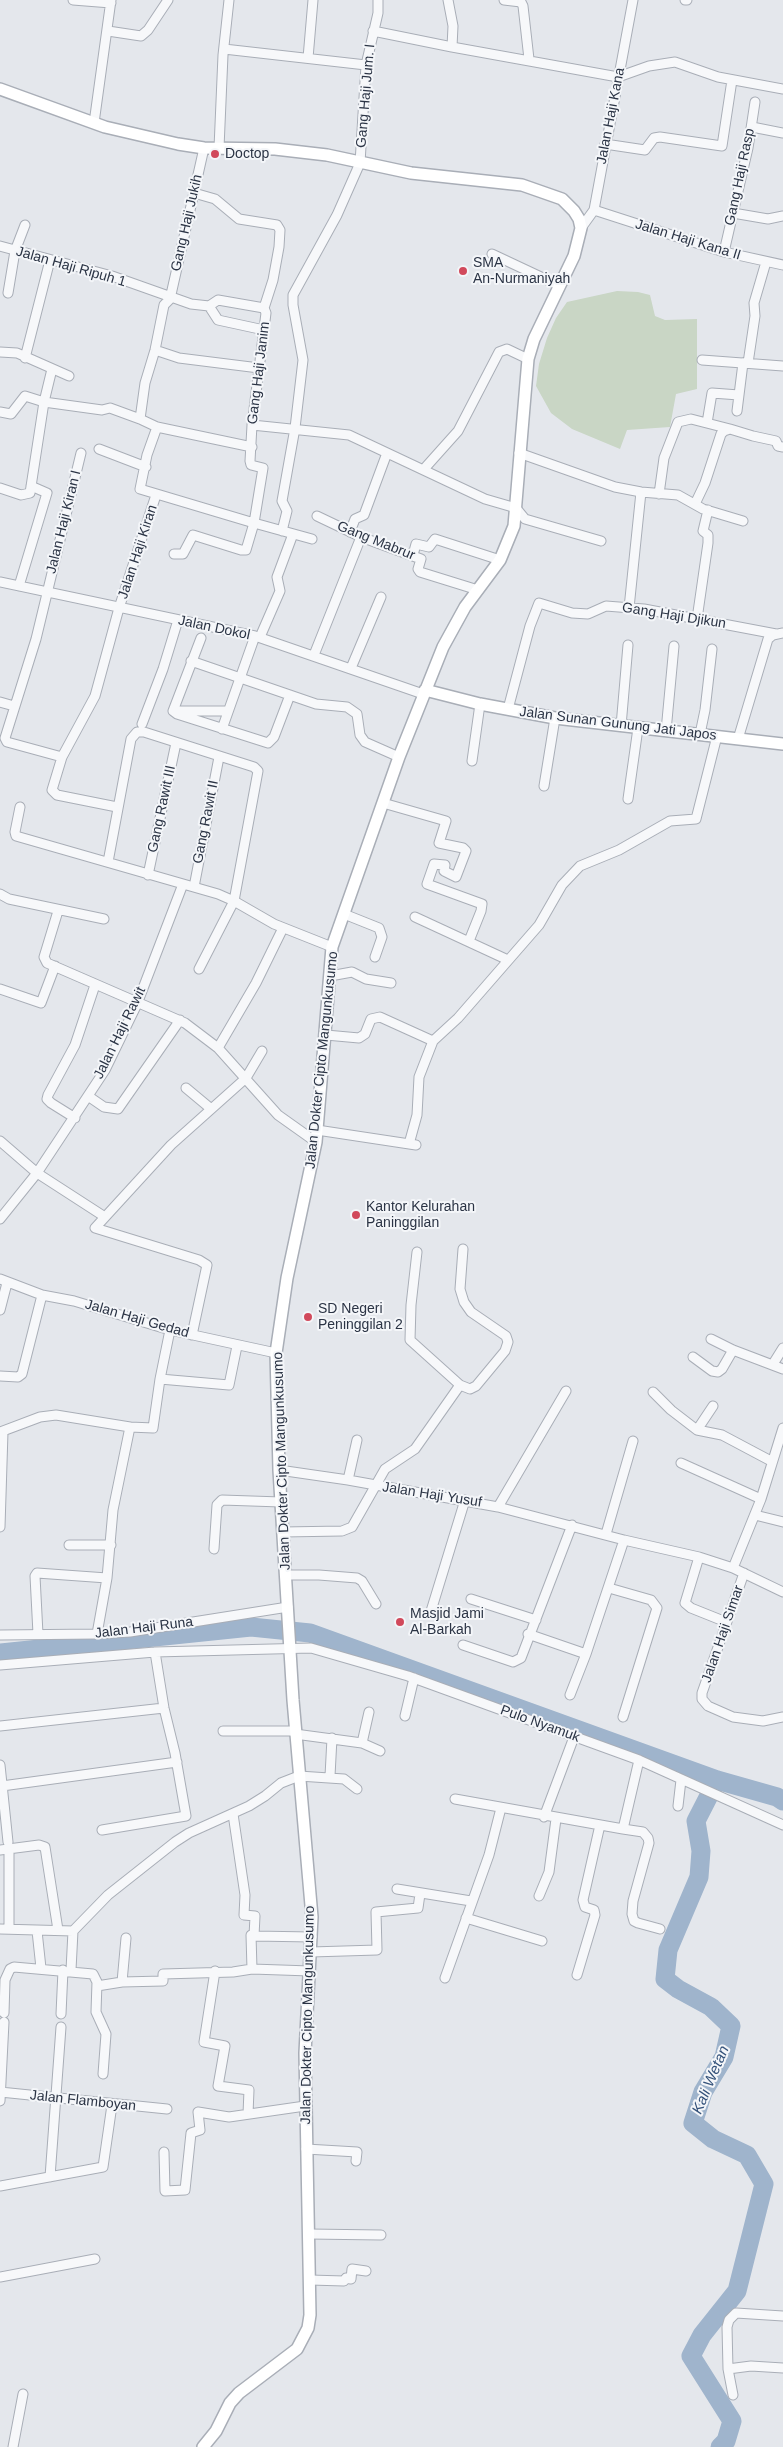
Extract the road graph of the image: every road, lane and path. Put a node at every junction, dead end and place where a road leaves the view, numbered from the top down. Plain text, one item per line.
1 (73, 0) edge
2 (168, 0) edge
3 (229, 0) edge
4 (313, 0) edge
5 (378, 0) edge
6 (448, 0) edge
7 (504, 0) edge
8 (633, 0) edge
9 (111, 2) edge
10 (108, 31) junction
11 (373, 31) junction
12 (452, 47) junction
13 (224, 50) junction
14 (308, 58) junction
15 (529, 59) junction
16 (366, 65) junction
17 (618, 77) junction
18 (732, 80) junction
19 (0, 89) edge
20 (783, 89) edge
21 (755, 102) dead end
22 (94, 123) junction
23 (752, 127) junction
24 (783, 133) edge
25 (605, 144) junction
26 (204, 148) junction
27 (219, 148) junction
28 (360, 163) junction
29 (194, 193) junction
30 (594, 210) junction
31 (733, 213) junction
32 (783, 216) edge
33 (25, 225) dead end
34 (580, 228) junction
35 (0, 246) edge
36 (15, 252) junction
37 (724, 252) junction
38 (492, 254) dead end
39 (50, 260) junction
40 (766, 262) junction
41 (783, 265) edge
42 (558, 285) junction
43 (8, 293) dead end
44 (170, 299) junction
45 (209, 306) junction
46 (264, 308) junction
47 (264, 330) junction
48 (155, 350) junction
49 (0, 352) edge
50 (25, 358) junction
51 (528, 359) junction
52 (702, 360) dead end
53 (745, 363) junction
54 (783, 366) edge
55 (259, 368) junction
56 (52, 370) junction
57 (69, 376) dead end
58 (739, 395) junction
59 (44, 402) junction
60 (737, 411) dead end
61 (0, 412) edge
62 (140, 419) junction
63 (707, 424) junction
64 (252, 425) junction
65 (157, 426) junction
66 (295, 428) junction
67 (730, 428) junction
68 (252, 446) junction
69 (783, 447) edge
70 (99, 450) dead end
71 (81, 453) dead end
72 (387, 453) junction
73 (519, 453) junction
74 (146, 467) junction
75 (424, 469) junction
76 (31, 486) junction
77 (0, 488) edge
78 (640, 492) junction
79 (659, 494) junction
80 (156, 495) junction
81 (696, 504) junction
82 (516, 508) junction
83 (708, 510) junction
84 (317, 516) dead end
85 (742, 521) dead end
86 (254, 523) junction
87 (282, 531) junction
88 (350, 532) junction
89 (293, 534) junction
90 (361, 538) junction
91 (312, 539) dead end
92 (601, 541) dead end
93 (174, 554) dead end
94 (413, 555) junction
95 (500, 560) junction
96 (1, 584) edge
97 (19, 586) junction
98 (478, 590) junction
99 (47, 592) junction
100 (381, 598) dead end
101 (119, 608) junction
102 (629, 608) junction
103 (697, 619) junction
104 (178, 620) junction
105 (780, 633) edge
106 (258, 637) junction
107 (201, 638) dead end
108 (628, 645) dead end
109 (674, 646) dead end
110 (712, 649) dead end
111 (314, 655) junction
112 (191, 661) junction
113 (351, 668) junction
114 (240, 679) junction
115 (424, 692) junction
116 (290, 695) junction
117 (0, 702) edge
118 (480, 704) junction
119 (14, 706) junction
120 (508, 709) junction
121 (173, 710) junction
122 (228, 711) junction
123 (555, 718) junction
124 (142, 724) dead end
125 (621, 726) junction
126 (638, 728) junction
127 (222, 729) junction
128 (666, 731) junction
129 (700, 734) junction
130 (717, 736) junction
131 (738, 739) junction
132 (176, 743) junction
133 (783, 744) edge
134 (62, 757) junction
135 (219, 757) junction
136 (399, 757) junction
137 (472, 761) dead end
138 (544, 786) dead end
139 (628, 799) dead end
140 (383, 803) junction
141 (20, 807) dead end
142 (117, 807) junction
143 (108, 862) junction
144 (148, 875) junction
145 (183, 884) junction
146 (194, 887) junction
147 (0, 894) edge
148 (234, 901) junction
149 (58, 910) junction
150 (344, 914) junction
151 (415, 917) dead end
152 (104, 919) dead end
153 (283, 928) junction
154 (469, 941) junction
155 (332, 947) junction
156 (374, 957) dead end
157 (508, 960) junction
158 (55, 966) junction
159 (199, 968) dead end
160 (330, 976) junction
161 (391, 983) dead end
162 (95, 984) junction
163 (0, 989) edge
164 (137, 1004) junction
165 (180, 1020) junction
166 (326, 1035) junction
167 (433, 1041) junction
168 (218, 1048) junction
169 (262, 1051) dead end
170 (246, 1078) junction
171 (186, 1088) dead end
172 (88, 1096) junction
173 (210, 1108) junction
174 (75, 1118) junction
175 (316, 1136) junction
176 (0, 1141) edge
177 (37, 1173) junction
178 (105, 1217) junction
179 (0, 1219) edge
180 (463, 1249) dead end
181 (417, 1252) dead end
182 (3, 1281) edge
183 (42, 1295) junction
184 (0, 1310) edge
185 (170, 1330) junction
186 (192, 1334) junction
187 (711, 1338) dead end
188 (237, 1346) junction
189 (783, 1348) edge
190 (733, 1350) junction
191 (276, 1353) junction
192 (693, 1357) dead end
193 (773, 1364) junction
194 (783, 1369) edge
195 (3, 1377) edge
196 (160, 1379) junction
197 (460, 1385) junction
198 (566, 1391) dead end
199 (653, 1392) dead end
200 (713, 1406) dead end
201 (130, 1427) junction
202 (783, 1428) edge
203 (697, 1430) junction
204 (1, 1432) edge
205 (357, 1440) dead end
206 (633, 1441) dead end
207 (771, 1462) junction
208 (681, 1463) dead end
209 (279, 1470) junction
210 (348, 1480) junction
211 (377, 1484) junction
212 (761, 1499) junction
213 (465, 1500) junction
214 (281, 1502) junction
215 (498, 1507) junction
216 (755, 1515) junction
217 (783, 1522) edge
218 (572, 1525) junction
219 (0, 1527) edge
220 (606, 1531) junction
221 (283, 1532) junction
222 (624, 1540) junction
223 (69, 1545) dead end
224 (111, 1545) junction
225 (214, 1549) dead end
226 (699, 1557) junction
227 (733, 1568) junction
228 (744, 1573) junction
229 (286, 1575) junction
230 (107, 1578) junction
231 (609, 1588) junction
232 (783, 1592) edge
233 (471, 1599) dead end
234 (376, 1604) dead end
235 (288, 1607) junction
236 (431, 1611) dead end
237 (536, 1620) junction
238 (726, 1622) junction
239 (38, 1634) junction
240 (97, 1634) junction
241 (528, 1634) junction
242 (0, 1635) edge
243 (289, 1642) junction
244 (463, 1645) dead end
245 (155, 1652) junction
246 (586, 1654) junction
247 (0, 1664) edge
248 (414, 1678) junction
249 (570, 1696) dead end
250 (164, 1708) junction
251 (369, 1712) dead end
252 (405, 1716) dead end
253 (623, 1717) dead end
254 (783, 1717) edge
255 (0, 1726) edge
256 (223, 1731) dead end
257 (295, 1732) junction
258 (574, 1737) junction
259 (332, 1738) junction
260 (362, 1742) junction
261 (380, 1751) dead end
262 (639, 1760) junction
263 (177, 1762) junction
264 (0, 1765) edge
265 (299, 1776) junction
266 (330, 1776) junction
267 (682, 1780) junction
268 (2, 1786) junction
269 (357, 1789) dead end
270 (455, 1800) dead end
271 (678, 1806) dead end
272 (501, 1808) junction
273 (233, 1814) junction
274 (544, 1817) junction
275 (556, 1819) junction
276 (600, 1824) junction
277 (783, 1825) edge
278 (623, 1829) junction
279 (102, 1830) dead end
280 (5, 1846) edge
281 (397, 1889) dead end
282 (420, 1894) junction
283 (538, 1896) dead end
284 (471, 1901) junction
285 (466, 1918) junction
286 (5, 1929) edge
287 (660, 1929) dead end
288 (58, 1930) junction
289 (38, 1931) junction
290 (73, 1931) junction
291 (254, 1936) junction
292 (312, 1937) junction
293 (126, 1938) dead end
294 (542, 1941) dead end
295 (312, 1952) junction
296 (41, 1968) junction
297 (252, 1969) junction
298 (67, 1970) junction
299 (215, 1971) junction
300 (310, 1971) junction
301 (577, 1975) dead end
302 (445, 1978) dead end
303 (3, 1980) edge
304 (122, 1982) junction
305 (97, 1986) junction
306 (61, 2014) dead end
307 (61, 2027) dead end
308 (102, 2074) dead end
309 (0, 2095) edge
310 (57, 2097) junction
311 (112, 2105) junction
312 (305, 2106) junction
313 (167, 2109) dead end
314 (248, 2114) junction
315 (306, 2149) junction
316 (164, 2152) dead end
317 (356, 2161) dead end
318 (50, 2177) junction
319 (0, 2186) edge
320 (309, 2234) junction
321 (381, 2235) dead end
322 (95, 2259) dead end
323 (366, 2271) dead end
324 (0, 2277) edge
325 (310, 2280) junction
326 (783, 2316) edge
327 (728, 2368) junction
328 (783, 2368) edge
329 (23, 2394) dead end
330 (734, 2395) dead end
331 (206, 2446) edge
332 (13, 2447) edge

1 - 9 street
2 - 10 street
3 - 13 street
4 - 14 street
5 - 11 street, Gang Haji Jum. I
6 - 12 street
7 - 15 street
8 - 17 street, Jalan Haji Kana
9 - 10 street
10 - 22 street
11 - 12 street
11 - 16 street, Gang Haji Jum. I
12 - 15 street
13 - 14 street
13 - 27 street
14 - 16 street
15 - 17 street
16 - 28 street, Gang Haji Jum. I
17 - 18 street
17 - 25 street, Jalan Haji Kana
18 - 20 street
18 - 25 street
19 - 22 main road
21 - 23 street, Gang Haji Rasp
22 - 26 main road
23 - 24 street
23 - 31 street, Gang Haji Rasp
25 - 30 street, Jalan Haji Kana
26 - 27 main road
26 - 29 street, Gang Haji Jukih
27 - 28 main road
28 - 34 main road
28 - 66 street
29 - 44 street, Gang Haji Jukih
29 - 46 street
30 - 34 street, Jalan Haji Kana
30 - 37 street, Jalan Haji Kana II
31 - 32 street
31 - 37 street, Gang Haji Rasp
33 - 36 street
34 - 42 main road, Jalan Dokter Cipto Mangunkusumo
35 - 36 street, Jalan Haji Ripuh 1
36 - 39 street, Jalan Haji Ripuh 1
36 - 43 street
37 - 40 street, Jalan Haji Kana II
38 - 42 street
39 - 44 street, Jalan Haji Ripuh 1
39 - 50 street
40 - 41 street, Jalan Haji Kana II
40 - 53 street
42 - 51 main road, Jalan Dokter Cipto Mangunkusumo
44 - 45 street, Gang Haji Janim
44 - 48 street, Gang Haji Jukih
45 - 46 street, Gang Haji Janim
45 - 47 street
46 - 47 street, Gang Haji Janim
47 - 55 street, Gang Haji Janim
48 - 55 street
48 - 62 street, Gang Haji Jukih
49 - 50 street
50 - 56 street
51 - 73 main road, Jalan Dokter Cipto Mangunkusumo
51 - 75 street
52 - 53 street
53 - 54 street
53 - 58 street
55 - 64 street, Gang Haji Janim
56 - 57 street
56 - 59 street
58 - 60 street
58 - 63 street
59 - 61 street
59 - 62 street
59 - 76 street
62 - 65 street
63 - 67 street
63 - 79 street
64 - 66 street
64 - 68 street, Gang Haji Janim
65 - 68 street
65 - 74 street
66 - 72 street
66 - 87 street
67 - 69 street
67 - 81 street
68 - 86 street, Gang Haji Janim
70 - 74 street
71 - 99 street, Jalan Haji Kiran I
72 - 75 street
72 - 88 street
73 - 78 street
73 - 82 main road, Jalan Dokter Cipto Mangunkusumo
74 - 80 street
75 - 82 street
76 - 77 street
76 - 97 street
78 - 79 street
78 - 102 street
79 - 81 street
80 - 86 street
80 - 101 street, Jalan Haji Kiran
81 - 83 street
82 - 92 street
82 - 95 main road, Jalan Dokter Cipto Mangunkusumo
83 - 85 street
83 - 103 street
84 - 88 street, Gang Mabrur
86 - 87 street
86 - 93 street
87 - 89 street
88 - 90 street, Gang Mabrur
89 - 91 street
89 - 106 street
90 - 94 street, Gang Mabrur
90 - 111 street
94 - 95 street
94 - 98 street, Gang Mabrur
95 - 98 main road, Jalan Dokter Cipto Mangunkusumo
96 - 97 street, Jalan Dokol
97 - 99 street, Jalan Dokol
98 - 115 main road, Jalan Dokter Cipto Mangunkusumo
99 - 101 street, Jalan Dokol
99 - 119 street, Jalan Haji Kiran I
100 - 113 street
101 - 104 street, Jalan Dokol
101 - 134 street, Jalan Haji Kiran
102 - 103 street, Gang Haji Djikun
102 - 120 street, Gang Haji Djikun
103 - 105 street, Gang Haji Djikun
104 - 106 street, Jalan Dokol
104 - 124 street
105 - 131 street
106 - 111 street, Jalan Dokol
106 - 114 street
107 - 112 street
108 - 125 street
109 - 128 street
110 - 129 street
111 - 113 street, Jalan Dokol
112 - 114 street
112 - 121 street
113 - 115 street, Jalan Dokol
114 - 116 street
114 - 122 street
115 - 118 main road, Jalan Sunan Gunung Jati Japos
115 - 136 main road, Jalan Dokter Cipto Mangunkusumo
116 - 127 street
116 - 136 street
117 - 119 street
118 - 120 main road, Jalan Sunan Gunung Jati Japos
118 - 137 street
119 - 134 street, Jalan Haji Kiran I
120 - 123 main road, Jalan Sunan Gunung Jati Japos
121 - 122 street
121 - 127 street
122 - 127 street
123 - 125 main road, Jalan Sunan Gunung Jati Japos
123 - 138 street
125 - 126 main road, Jalan Sunan Gunung Jati Japos
126 - 128 main road, Jalan Sunan Gunung Jati Japos
126 - 139 street
128 - 129 main road, Jalan Sunan Gunung Jati Japos
129 - 130 main road, Jalan Sunan Gunung Jati Japos
130 - 131 main road, Jalan Sunan Gunung Jati Japos
130 - 157 street
131 - 133 main road, Jalan Sunan Gunung Jati Japos
132 - 135 street
132 - 142 street
132 - 144 street, Gang Rawit III
134 - 142 street, Jalan Haji Kiran
135 - 146 street, Gang Rawit II
135 - 148 street
136 - 140 main road, Jalan Dokter Cipto Mangunkusumo
140 - 150 main road, Jalan Dokter Cipto Mangunkusumo
140 - 154 street
141 - 143 street
142 - 143 street
143 - 144 street
144 - 145 street
145 - 146 street
145 - 164 street, Jalan Haji Rawit
146 - 148 street
147 - 149 street
148 - 153 street
148 - 159 street
149 - 152 street
149 - 158 street
150 - 155 main road, Jalan Dokter Cipto Mangunkusumo
150 - 156 street
151 - 154 street
153 - 155 street
153 - 168 street
154 - 157 street
155 - 160 main road, Jalan Dokter Cipto Mangunkusumo
157 - 167 street
158 - 162 street
158 - 163 street
160 - 161 street
160 - 166 main road, Jalan Dokter Cipto Mangunkusumo
162 - 164 street
162 - 174 street
164 - 165 street
164 - 172 street, Jalan Haji Rawit
165 - 168 street
165 - 172 street
166 - 167 street
166 - 175 main road, Jalan Dokter Cipto Mangunkusumo
167 - 175 street
168 - 170 street
169 - 170 street
170 - 173 street
170 - 175 street
171 - 173 street
172 - 174 street, Jalan Haji Rawit
173 - 178 street
174 - 177 street, Jalan Haji Rawit
175 - 191 main road, Jalan Dokter Cipto Mangunkusumo
176 - 177 street
177 - 178 street
177 - 179 street, Jalan Haji Rawit
178 - 186 street
180 - 197 street
181 - 197 street
182 - 183 street, Jalan Haji Gedad
182 - 184 street
183 - 185 street, Jalan Haji Gedad
183 - 195 street
185 - 186 street, Jalan Haji Gedad
185 - 196 street
186 - 188 street, Jalan Haji Gedad
187 - 190 street
188 - 191 street, Jalan Haji Gedad
188 - 196 street
189 - 193 street
190 - 192 street
190 - 193 street
191 - 209 main road, Jalan Dokter Cipto Mangunkusumo
193 - 194 street
196 - 201 street
197 - 211 street
198 - 215 street
199 - 203 street
200 - 203 street
201 - 204 street
201 - 224 street
202 - 207 street
203 - 207 street
204 - 219 street
205 - 210 street
206 - 220 street
207 - 212 street
208 - 212 street
209 - 210 street
209 - 214 main road, Jalan Dokter Cipto Mangunkusumo
210 - 211 street
211 - 213 street, Jalan Haji Yusuf
211 - 221 street, Jalan Haji Yusuf
212 - 216 street
213 - 215 street, Jalan Haji Yusuf
213 - 236 street
214 - 221 main road, Jalan Dokter Cipto Mangunkusumo
214 - 225 street
215 - 218 street, Jalan Haji Yusuf
216 - 217 street
216 - 227 street
218 - 220 street, Jalan Haji Yusuf
218 - 237 street
220 - 222 street, Jalan Haji Yusuf
221 - 229 main road, Jalan Dokter Cipto Mangunkusumo
222 - 226 street, Jalan Haji Yusuf
222 - 231 street
223 - 224 street
224 - 230 street
226 - 227 street, Jalan Haji Yusuf
226 - 238 street
227 - 228 street, Jalan Haji Simar
228 - 232 street, Jalan Haji Simar
228 - 238 street, Jalan Haji Simar
229 - 234 street
229 - 235 main road, Jalan Dokter Cipto Mangunkusumo
230 - 239 street
230 - 240 street
231 - 246 street
231 - 253 street
233 - 237 street
235 - 240 street, Jalan Haji Runa
235 - 243 main road, Jalan Dokter Cipto Mangunkusumo
237 - 241 street
238 - 254 street, Jalan Haji Simar
239 - 240 street, Jalan Haji Runa
239 - 242 street, Jalan Haji Runa
241 - 244 street
241 - 246 street
243 - 245 street, Pulo Nyamuk
243 - 248 street, Pulo Nyamuk
243 - 257 main road, Jalan Dokter Cipto Mangunkusumo
245 - 247 street, Pulo Nyamuk
245 - 250 street
246 - 249 street
248 - 252 street
248 - 258 street, Pulo Nyamuk
250 - 255 street
250 - 263 street
251 - 260 street
256 - 257 street
257 - 259 street
257 - 265 main road, Jalan Dokter Cipto Mangunkusumo
258 - 262 street, Pulo Nyamuk
258 - 274 street
259 - 260 street
259 - 266 street
260 - 261 street
262 - 267 street, Pulo Nyamuk
262 - 278 street
263 - 268 street
263 - 279 street
264 - 268 street
265 - 266 street
265 - 273 street
265 - 292 main road, Jalan Dokter Cipto Mangunkusumo
266 - 269 street
267 - 271 street
267 - 277 street, Pulo Nyamuk
268 - 280 street
270 - 272 street
272 - 274 street
272 - 284 street
273 - 290 street
273 - 291 street
274 - 275 street
275 - 276 street
275 - 283 street
276 - 278 street
276 - 301 street
278 - 287 street
280 - 286 street
280 - 288 street
281 - 282 street
282 - 284 street
282 - 295 street
284 - 285 street
285 - 294 street
285 - 302 street
286 - 289 street
288 - 289 street
288 - 290 street
289 - 296 street
290 - 298 street
291 - 292 street
291 - 297 street
292 - 295 main road, Jalan Dokter Cipto Mangunkusumo
293 - 304 street
295 - 300 main road, Jalan Dokter Cipto Mangunkusumo
296 - 298 street
296 - 303 street
297 - 299 street
297 - 300 street
298 - 305 street
298 - 306 street
299 - 304 street
299 - 314 street
300 - 312 main road, Jalan Dokter Cipto Mangunkusumo
303 - 309 street
304 - 305 street
305 - 308 street
307 - 310 street
309 - 310 street, Jalan Flamboyan
310 - 311 street, Jalan Flamboyan
310 - 318 street
311 - 313 street, Jalan Flamboyan
311 - 318 street
312 - 314 street
312 - 315 main road, Jalan Dokter Cipto Mangunkusumo
314 - 316 street
315 - 317 street
315 - 320 main road, Jalan Dokter Cipto Mangunkusumo
318 - 319 street
320 - 321 street
320 - 325 main road, Jalan Dokter Cipto Mangunkusumo
322 - 324 street
323 - 325 street
325 - 331 main road, Jalan Dokter Cipto Mangunkusumo
326 - 327 street
327 - 328 street
327 - 330 street
329 - 332 street

